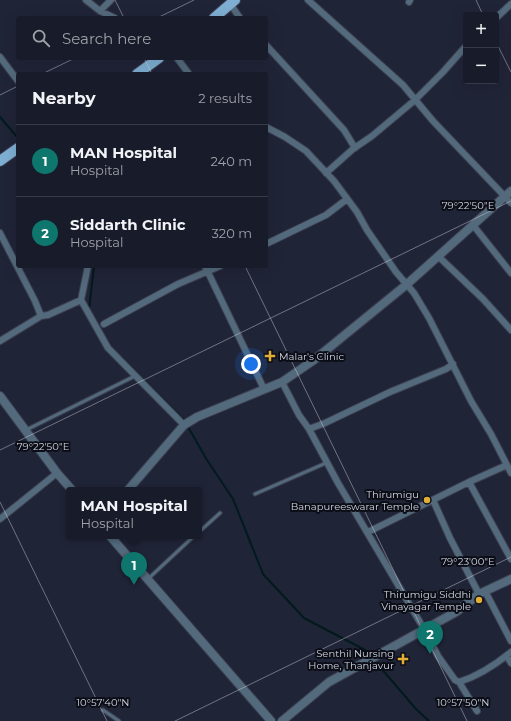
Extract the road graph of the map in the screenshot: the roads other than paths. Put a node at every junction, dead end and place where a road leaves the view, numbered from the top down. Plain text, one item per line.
1 (86, 0) edge
2 (111, 0) edge
3 (308, 0) edge
4 (233, 2) edge
5 (511, 4) edge
6 (100, 11) junction
7 (499, 15) edge
8 (111, 16) edge
9 (216, 16) edge
10 (239, 16) edge
11 (268, 47) edge
12 (464, 48) edge
13 (0, 57) edge
14 (157, 60) edge
15 (178, 60) edge
16 (142, 72) edge
17 (188, 72) edge
18 (16, 78) edge
19 (414, 100) junction
20 (268, 128) edge
21 (355, 148) junction
22 (16, 149) edge
23 (0, 161) edge
24 (326, 173) junction
25 (509, 197) edge
26 (347, 199) junction
27 (473, 225) junction
28 (0, 233) edge
29 (268, 243) edge
30 (438, 256) junction
31 (16, 264) edge
32 (18, 268) edge
33 (88, 268) edge
34 (206, 269) edge
35 (511, 273) edge
36 (406, 285) junction
37 (81, 300) junction
38 (41, 316) junction
39 (104, 324) dead end
40 (511, 330) edge
41 (0, 341) edge
42 (453, 364) junction
43 (135, 376) junction
44 (282, 382) junction
45 (264, 389) junction
46 (0, 396) edge
47 (184, 425) junction
48 (308, 429) junction
49 (26, 430) junction
50 (327, 462) junction
51 (507, 465) junction
52 (57, 473) junction
53 (511, 473) edge
54 (469, 482) junction
55 (69, 487) edge
56 (131, 487) edge
57 (255, 494) dead end
58 (433, 500) junction
59 (220, 513) dead end
60 (0, 519) edge
61 (202, 529) edge
62 (368, 532) junction
63 (113, 539) edge
64 (191, 539) edge
65 (511, 559) edge
66 (147, 579) junction
67 (511, 579) edge
68 (482, 592) junction
69 (424, 629) junction
70 (511, 641) edge
71 (509, 654) edge
72 (511, 663) edge
73 (459, 682) junction
74 (103, 710) dead end
75 (477, 711) dead end
76 (119, 721) edge
77 (271, 721) edge
78 (282, 721) edge

1 - 6 street
2 - 6 street
3 - 19 street
4 - 9 main road
4 - 10 street
5 - 7 street
6 - 8 street
11 - 21 street
12 - 19 street
13 - 18 street
14 - 16 main road
15 - 17 street
19 - 21 street
19 - 25 street
20 - 24 street
21 - 24 street
22 - 23 main road
24 - 26 street
25 - 27 street
26 - 29 street
26 - 36 street
27 - 30 street
27 - 35 street
28 - 31 street
30 - 36 street
30 - 40 street
32 - 38 street
33 - 37 street
34 - 39 street
34 - 45 street
36 - 42 street
36 - 44 street
37 - 38 street
37 - 43 street
38 - 41 street
42 - 48 street
42 - 51 street
43 - 47 street
43 - 49 lane
44 - 45 street
44 - 48 street
45 - 47 street
46 - 49 street
47 - 56 street
48 - 50 street
49 - 52 street
50 - 57 lane
50 - 62 street
51 - 53 street
51 - 54 street
52 - 55 street
52 - 60 street
54 - 58 street
54 - 65 street
58 - 62 street
58 - 68 street
59 - 61 lane
62 - 69 street
63 - 66 street
64 - 66 lane
66 - 77 street
67 - 68 street
68 - 69 street
68 - 70 street
69 - 73 street
69 - 78 street
71 - 72 street
71 - 73 street
73 - 75 street
74 - 76 lane

